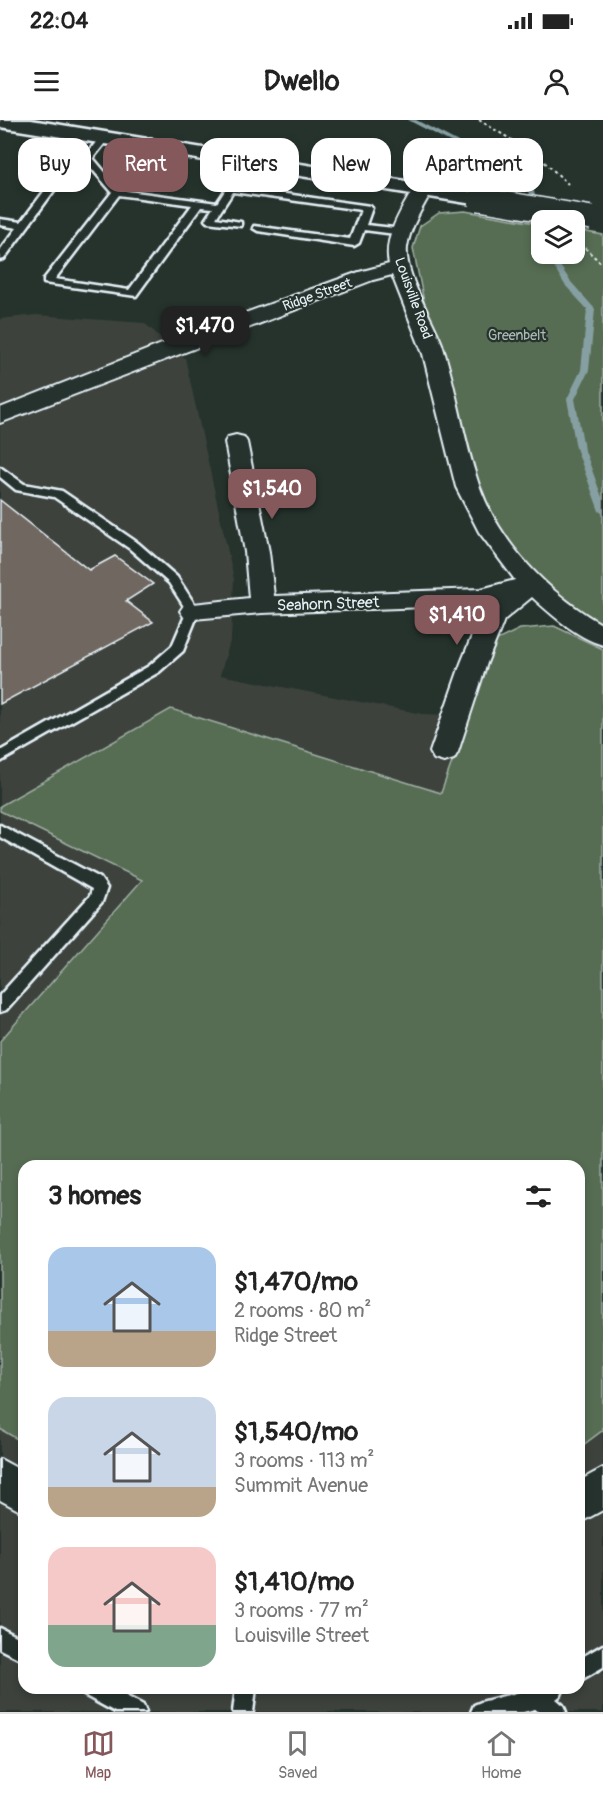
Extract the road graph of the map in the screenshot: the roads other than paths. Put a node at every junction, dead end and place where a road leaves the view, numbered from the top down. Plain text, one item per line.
1 (0, 122) edge
2 (104, 138) edge
3 (103, 139) edge
4 (91, 154) edge
5 (91, 162) edge
6 (299, 169) edge
7 (103, 176) edge
8 (403, 186) edge
9 (49, 192) edge
10 (117, 192) joint
11 (229, 192) edge
12 (253, 192) edge
13 (422, 192) edge
14 (440, 192) edge
15 (268, 194) junction
16 (297, 198) junction
17 (328, 203) junction
18 (199, 204) junction
19 (262, 204) dead end
20 (219, 206) junction
21 (290, 209) dead end
22 (322, 214) dead end
23 (597, 219) edge
24 (282, 220) dead end
25 (0, 222) edge
26 (238, 224) dead end
27 (25, 226) junction
28 (316, 226) dead end
29 (360, 227) junction
30 (258, 228) dead end
31 (275, 230) junction
32 (403, 232) junction
33 (311, 236) junction
34 (0, 257) edge
35 (401, 267) junction
36 (0, 416) edge
37 (236, 442) dead end
38 (0, 471) edge
39 (533, 584) junction
40 (262, 605) junction
41 (194, 611) junction
42 (603, 636) edge
43 (444, 752) dead end
44 (0, 757) edge
45 (0, 830) edge
46 (0, 1006) edge
47 (0, 1478) edge
48 (603, 1487) edge
49 (18, 1490) edge
50 (585, 1500) edge
51 (0, 1638) edge
52 (18, 1648) edge
53 (603, 1655) edge
54 (585, 1667) edge
55 (102, 1694) edge
56 (245, 1694) edge
57 (543, 1694) edge
58 (547, 1694) edge
59 (136, 1712) edge
60 (243, 1712) edge
61 (481, 1712) edge
62 (556, 1712) edge

1 - 2 main road
3 - 4 lane
5 - 7 lane
6 - 8 main road
9 - 27 lane
10 - 18 lane
10 - 18 lane
11 - 20 lane
12 - 15 lane
13 - 32 street, Louisville Road
14 - 23 main road, bridge
15 - 16 lane
15 - 19 lane
16 - 17 lane
16 - 21 lane
17 - 22 lane
17 - 29 lane
18 - 20 lane
20 - 26 lane
24 - 31 lane
25 - 27 lane
27 - 34 lane
28 - 33 lane
29 - 32 lane
29 - 33 lane
30 - 31 lane
31 - 33 lane
32 - 35 street, Louisville Road
35 - 36 street, Ridge Street
35 - 39 street, Louisville Road
37 - 40 street
38 - 41 lane
39 - 40 street, Seahorn Street
39 - 42 street, Louisville Road
39 - 43 street
40 - 41 street, Seahorn Street
41 - 44 lane
45 - 46 lane
47 - 49 street
48 - 50 street
51 - 52 lane
53 - 54 lane
55 - 59 lane
56 - 60 lane
57 - 61 lane
58 - 62 lane

